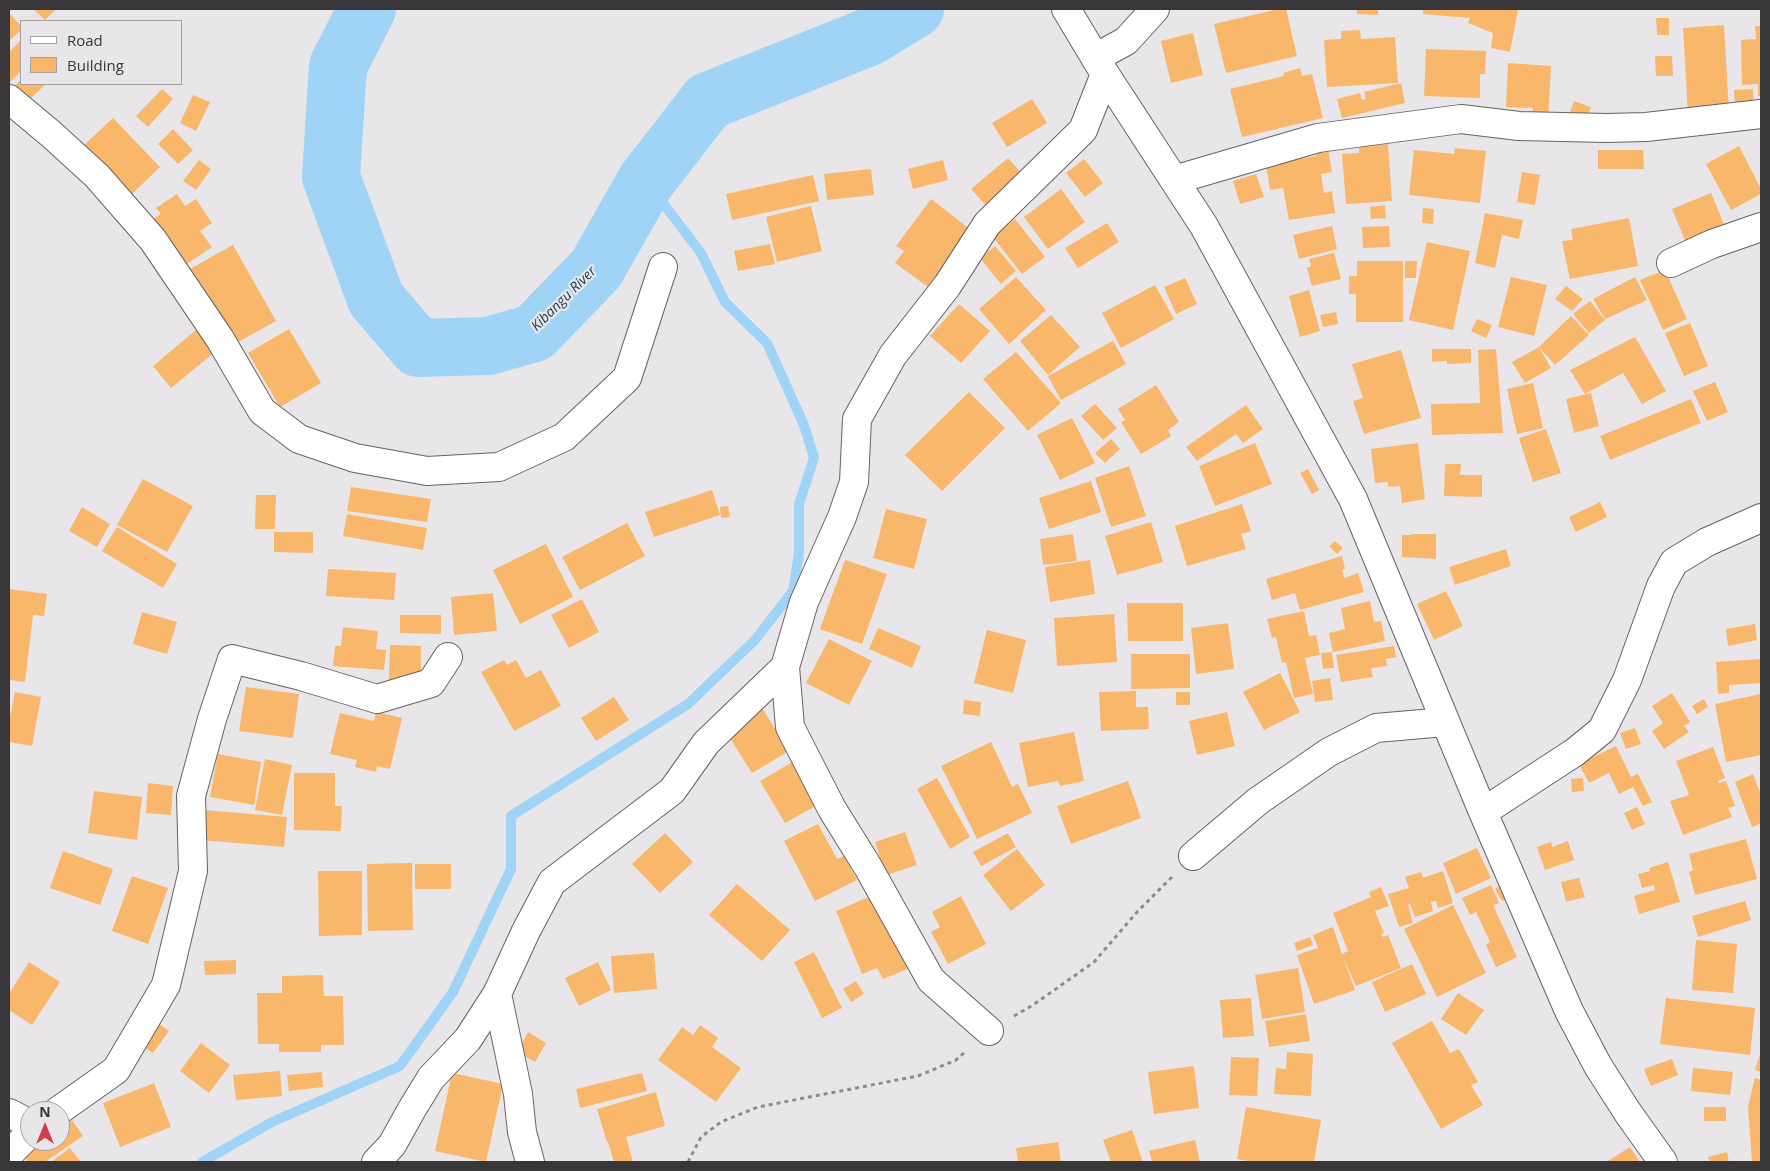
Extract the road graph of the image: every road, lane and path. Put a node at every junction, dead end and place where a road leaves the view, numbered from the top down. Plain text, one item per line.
1 (1066, 9) edge
2 (1155, 9) edge
3 (1100, 66) junction
4 (9, 100) edge
5 (1761, 114) edge
6 (1174, 180) junction
7 (1761, 228) edge
8 (1671, 263) dead end
9 (663, 267) dead end
10 (1761, 518) edge
11 (448, 658) dead end
12 (785, 667) junction
13 (1445, 722) junction
14 (1482, 812) junction
15 (1193, 856) dead end
16 (497, 994) junction
17 (989, 1031) dead end
18 (70, 1103) edge
19 (20, 1143) edge
20 (9, 1154) edge
21 (376, 1162) edge
22 (530, 1162) edge
23 (1663, 1162) edge

1 - 3 street
2 - 3 street
3 - 6 street
3 - 12 street
4 - 9 street
5 - 6 street
6 - 13 street
7 - 8 street
10 - 14 street
11 - 18 street
12 - 16 street
12 - 17 street
13 - 14 street
13 - 15 street
14 - 23 street
16 - 21 street
16 - 22 street
19 - 20 street

